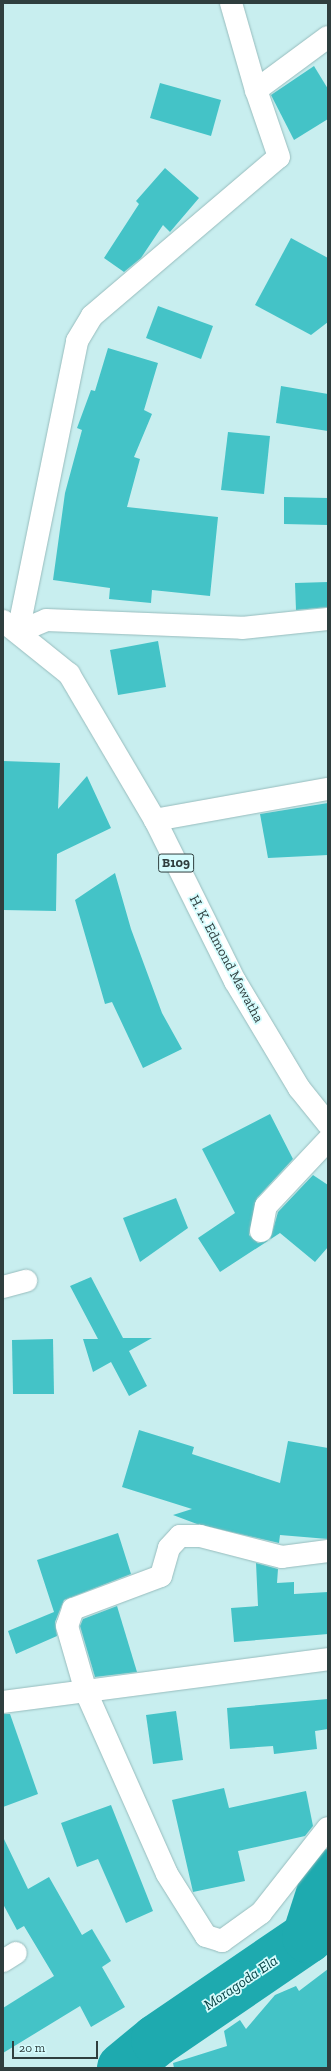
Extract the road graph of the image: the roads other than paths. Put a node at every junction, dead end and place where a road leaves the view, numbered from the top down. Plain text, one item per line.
1 (231, 3) edge
2 (328, 37) edge
3 (256, 90) junction
4 (328, 618) edge
5 (10, 626) edge
6 (328, 789) edge
7 (155, 820) junction
8 (328, 1124) edge
9 (328, 1140) edge
10 (261, 1231) dead end
11 (26, 1281) dead end
12 (3, 1287) edge
13 (328, 1551) edge
14 (328, 1658) edge
15 (86, 1692) junction
16 (3, 1702) edge
17 (328, 1828) edge

1 - 3 street
2 - 3 street
3 - 5 street
4 - 5 street
5 - 7 street, H. K. Edmond Mawatha / B109
6 - 7 street
7 - 8 street, H. K. Edmond Mawatha / B109
9 - 10 street
11 - 12 street
13 - 15 street
14 - 15 street
15 - 16 street
15 - 17 street

